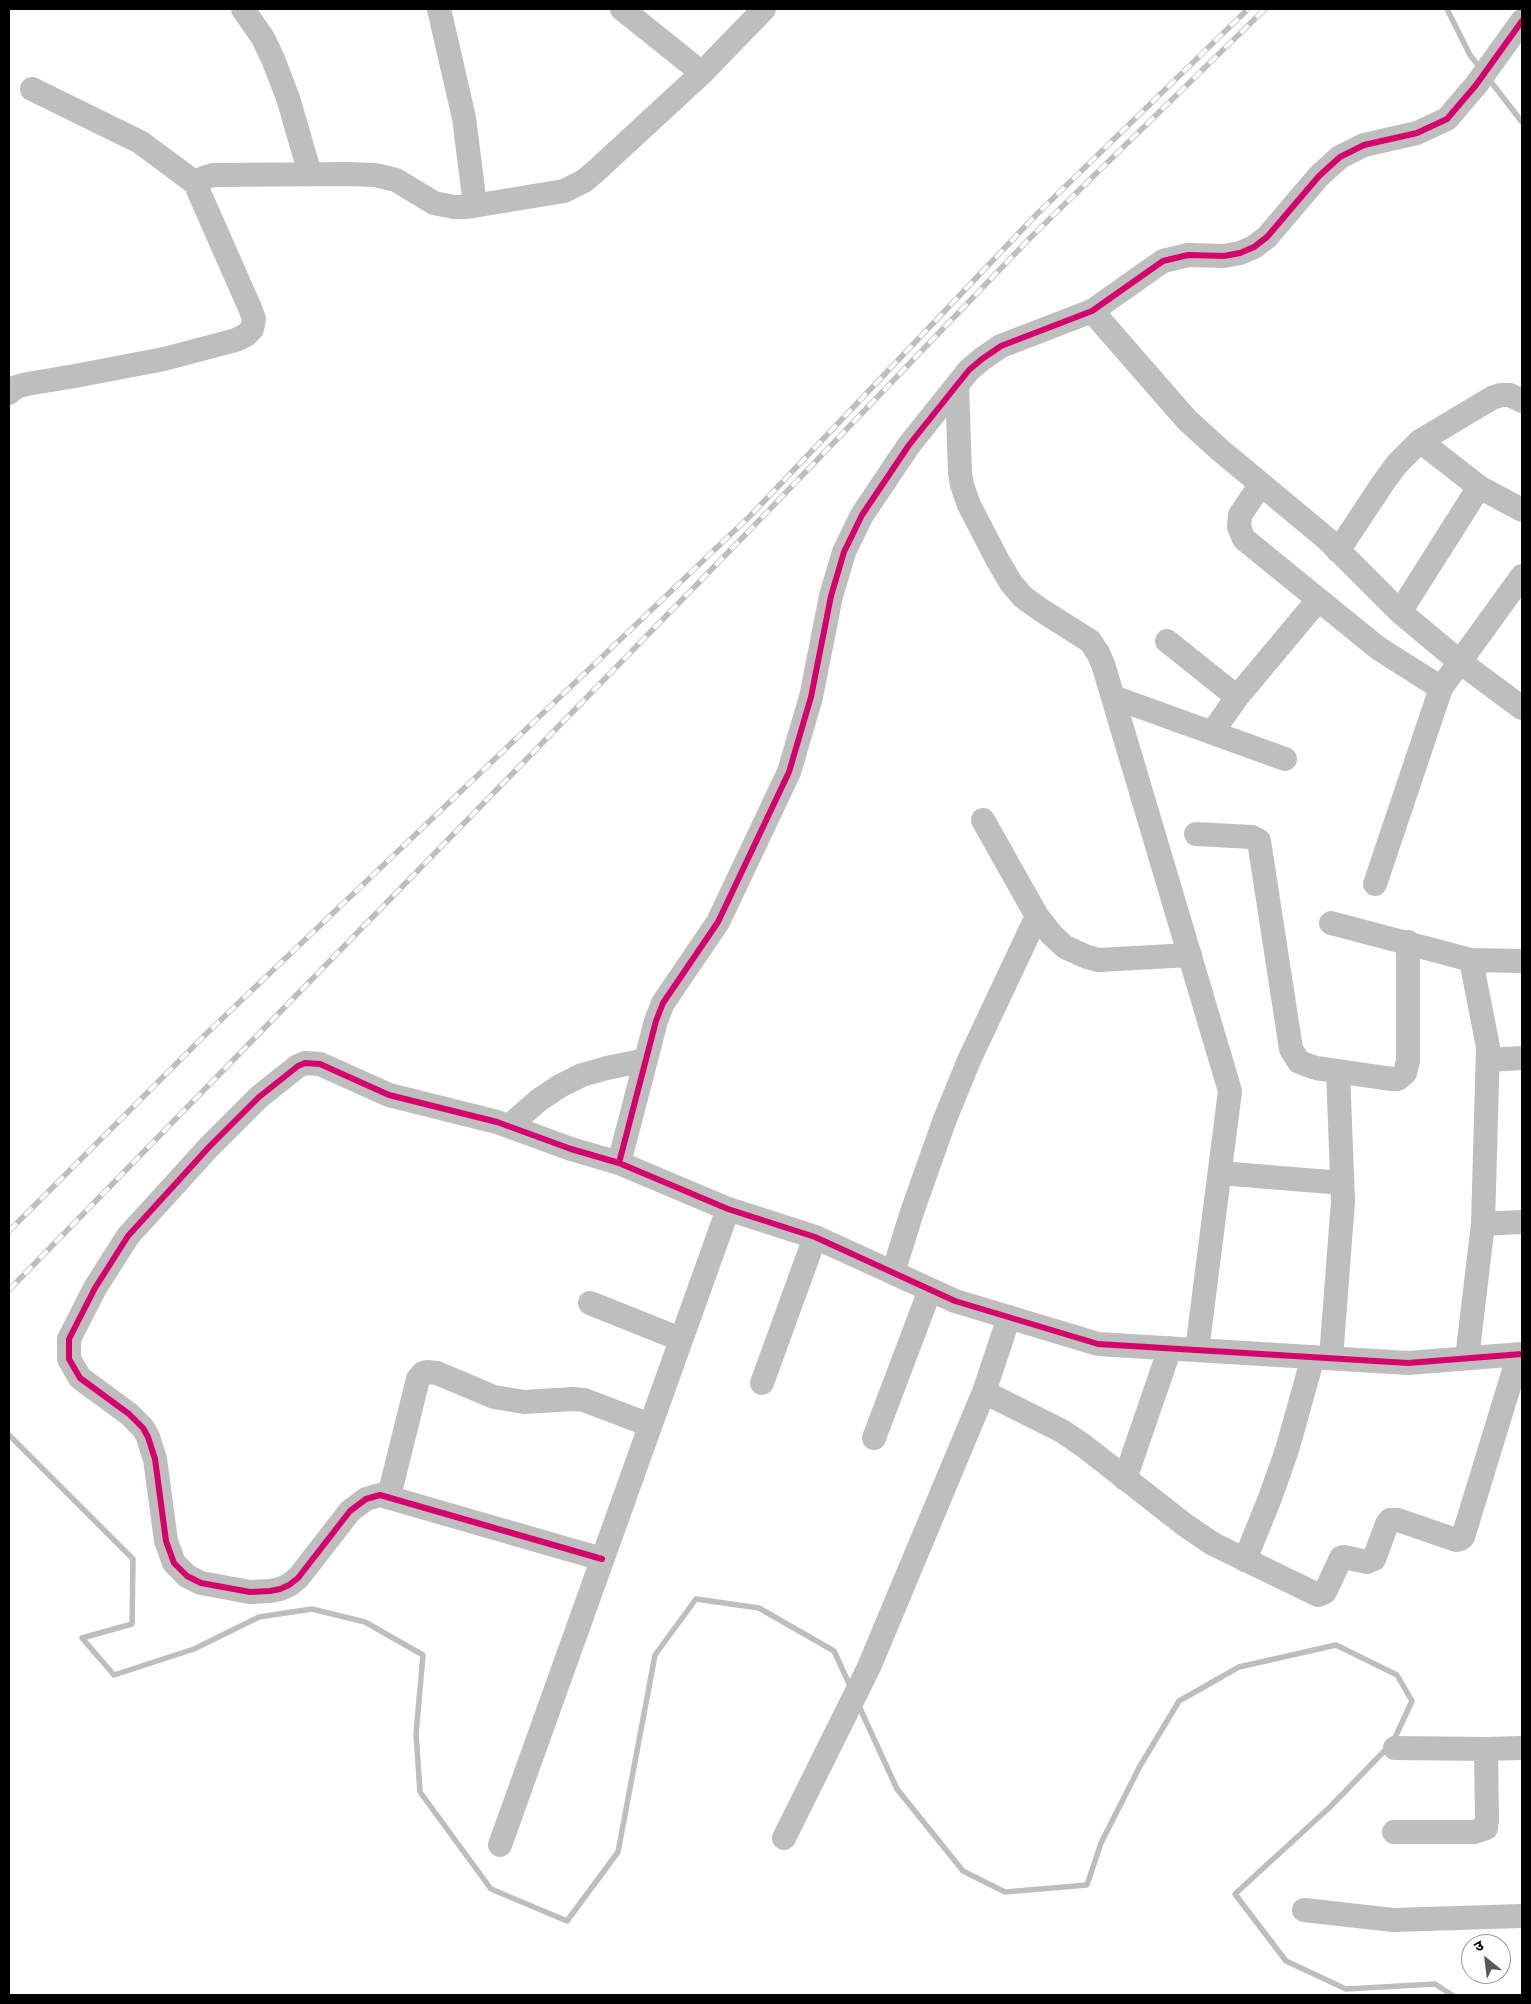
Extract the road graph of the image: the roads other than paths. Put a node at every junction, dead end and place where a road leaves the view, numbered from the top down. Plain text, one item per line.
1 (243, 9) edge
2 (439, 9) edge
3 (622, 9) edge
4 (764, 9) edge
5 (1522, 21) edge
6 (702, 74) junction
7 (32, 89) dead end
8 (310, 174) junction
9 (198, 185) junction
10 (476, 205) junction
11 (1092, 311) junction
12 (958, 386) junction
13 (9, 393) edge
14 (1522, 401) edge
15 (1420, 441) junction
16 (1261, 484) junction
17 (1479, 487) junction
18 (1522, 510) edge
19 (1338, 551) junction
20 (1522, 576) edge
21 (1318, 600) junction
22 (1400, 612) junction
23 (1167, 641) dead end
24 (1460, 662) junction
25 (1441, 688) junction
26 (1113, 697) junction
27 (1237, 697) junction
28 (1522, 708) edge
29 (1212, 733) junction
30 (1285, 759) dead end
31 (983, 820) dead end
32 (1196, 834) dead end
33 (1375, 884) dead end
34 (1037, 916) junction
35 (1331, 923) dead end
36 (1408, 942) junction
37 (1190, 956) junction
38 (1471, 960) junction
39 (1522, 961) edge
40 (1522, 1058) edge
41 (646, 1060) junction
42 (1488, 1060) junction
43 (1338, 1071) junction
44 (508, 1126) junction
45 (619, 1163) junction
46 (1220, 1172) junction
47 (1342, 1183) junction
48 (728, 1209) junction
49 (1522, 1222) edge
50 (1483, 1224) junction
51 (815, 1237) junction
52 (893, 1274) junction
53 (930, 1290) junction
54 (590, 1303) dead end
55 (1009, 1317) junction
56 (680, 1339) junction
57 (1170, 1348) junction
58 (1197, 1350) junction
59 (1521, 1354) edge
60 (1322, 1357) junction
61 (1467, 1358) junction
62 (762, 1383) dead end
63 (984, 1392) junction
64 (650, 1425) junction
65 (874, 1438) dead end
66 (1125, 1479) junction
67 (389, 1496) junction
68 (602, 1559) junction
69 (1245, 1560) junction
70 (1394, 1748) dead end
71 (1522, 1748) edge
72 (1486, 1750) junction
73 (1394, 1832) dead end
74 (784, 1838) dead end
75 (500, 1845) dead end
76 (1304, 1910) dead end
77 (1522, 1916) edge

1 - 8 street
2 - 10 street
3 - 6 street
4 - 6 street
5 - 11 street
6 - 10 street
7 - 9 street
8 - 9 street
8 - 10 street
9 - 13 street
11 - 12 street
11 - 16 street
12 - 26 street
12 - 41 street
14 - 15 street
15 - 17 street
15 - 19 street
16 - 19 street
16 - 21 street
17 - 18 street
17 - 22 street
19 - 22 street
20 - 24 street
21 - 25 street
21 - 27 street
22 - 24 street
23 - 27 street
24 - 25 street
24 - 28 street
25 - 33 street
26 - 29 street
26 - 37 street
27 - 29 street
29 - 30 street
31 - 34 street
32 - 43 street
34 - 37 street
34 - 52 street
35 - 36 street
36 - 38 street
36 - 43 street
37 - 46 street
38 - 39 street
38 - 42 street
40 - 42 street
41 - 44 street
41 - 45 street
42 - 50 street
43 - 47 street
44 - 45 street
44 - 67 street
45 - 48 street
46 - 47 street
46 - 58 street
47 - 60 street
48 - 51 street
48 - 56 street
49 - 50 street
50 - 61 street
51 - 52 street
51 - 62 street
52 - 53 street
53 - 55 street
53 - 65 street
54 - 56 street
55 - 57 street
55 - 63 street
56 - 64 street
57 - 58 street
57 - 66 street
58 - 60 street
59 - 61 street
59 - 69 street
60 - 61 street
60 - 69 street
63 - 66 street
63 - 74 street
64 - 67 street
64 - 68 street
66 - 69 street
67 - 68 street
68 - 75 street
70 - 72 street
71 - 72 street
72 - 73 street
76 - 77 street

